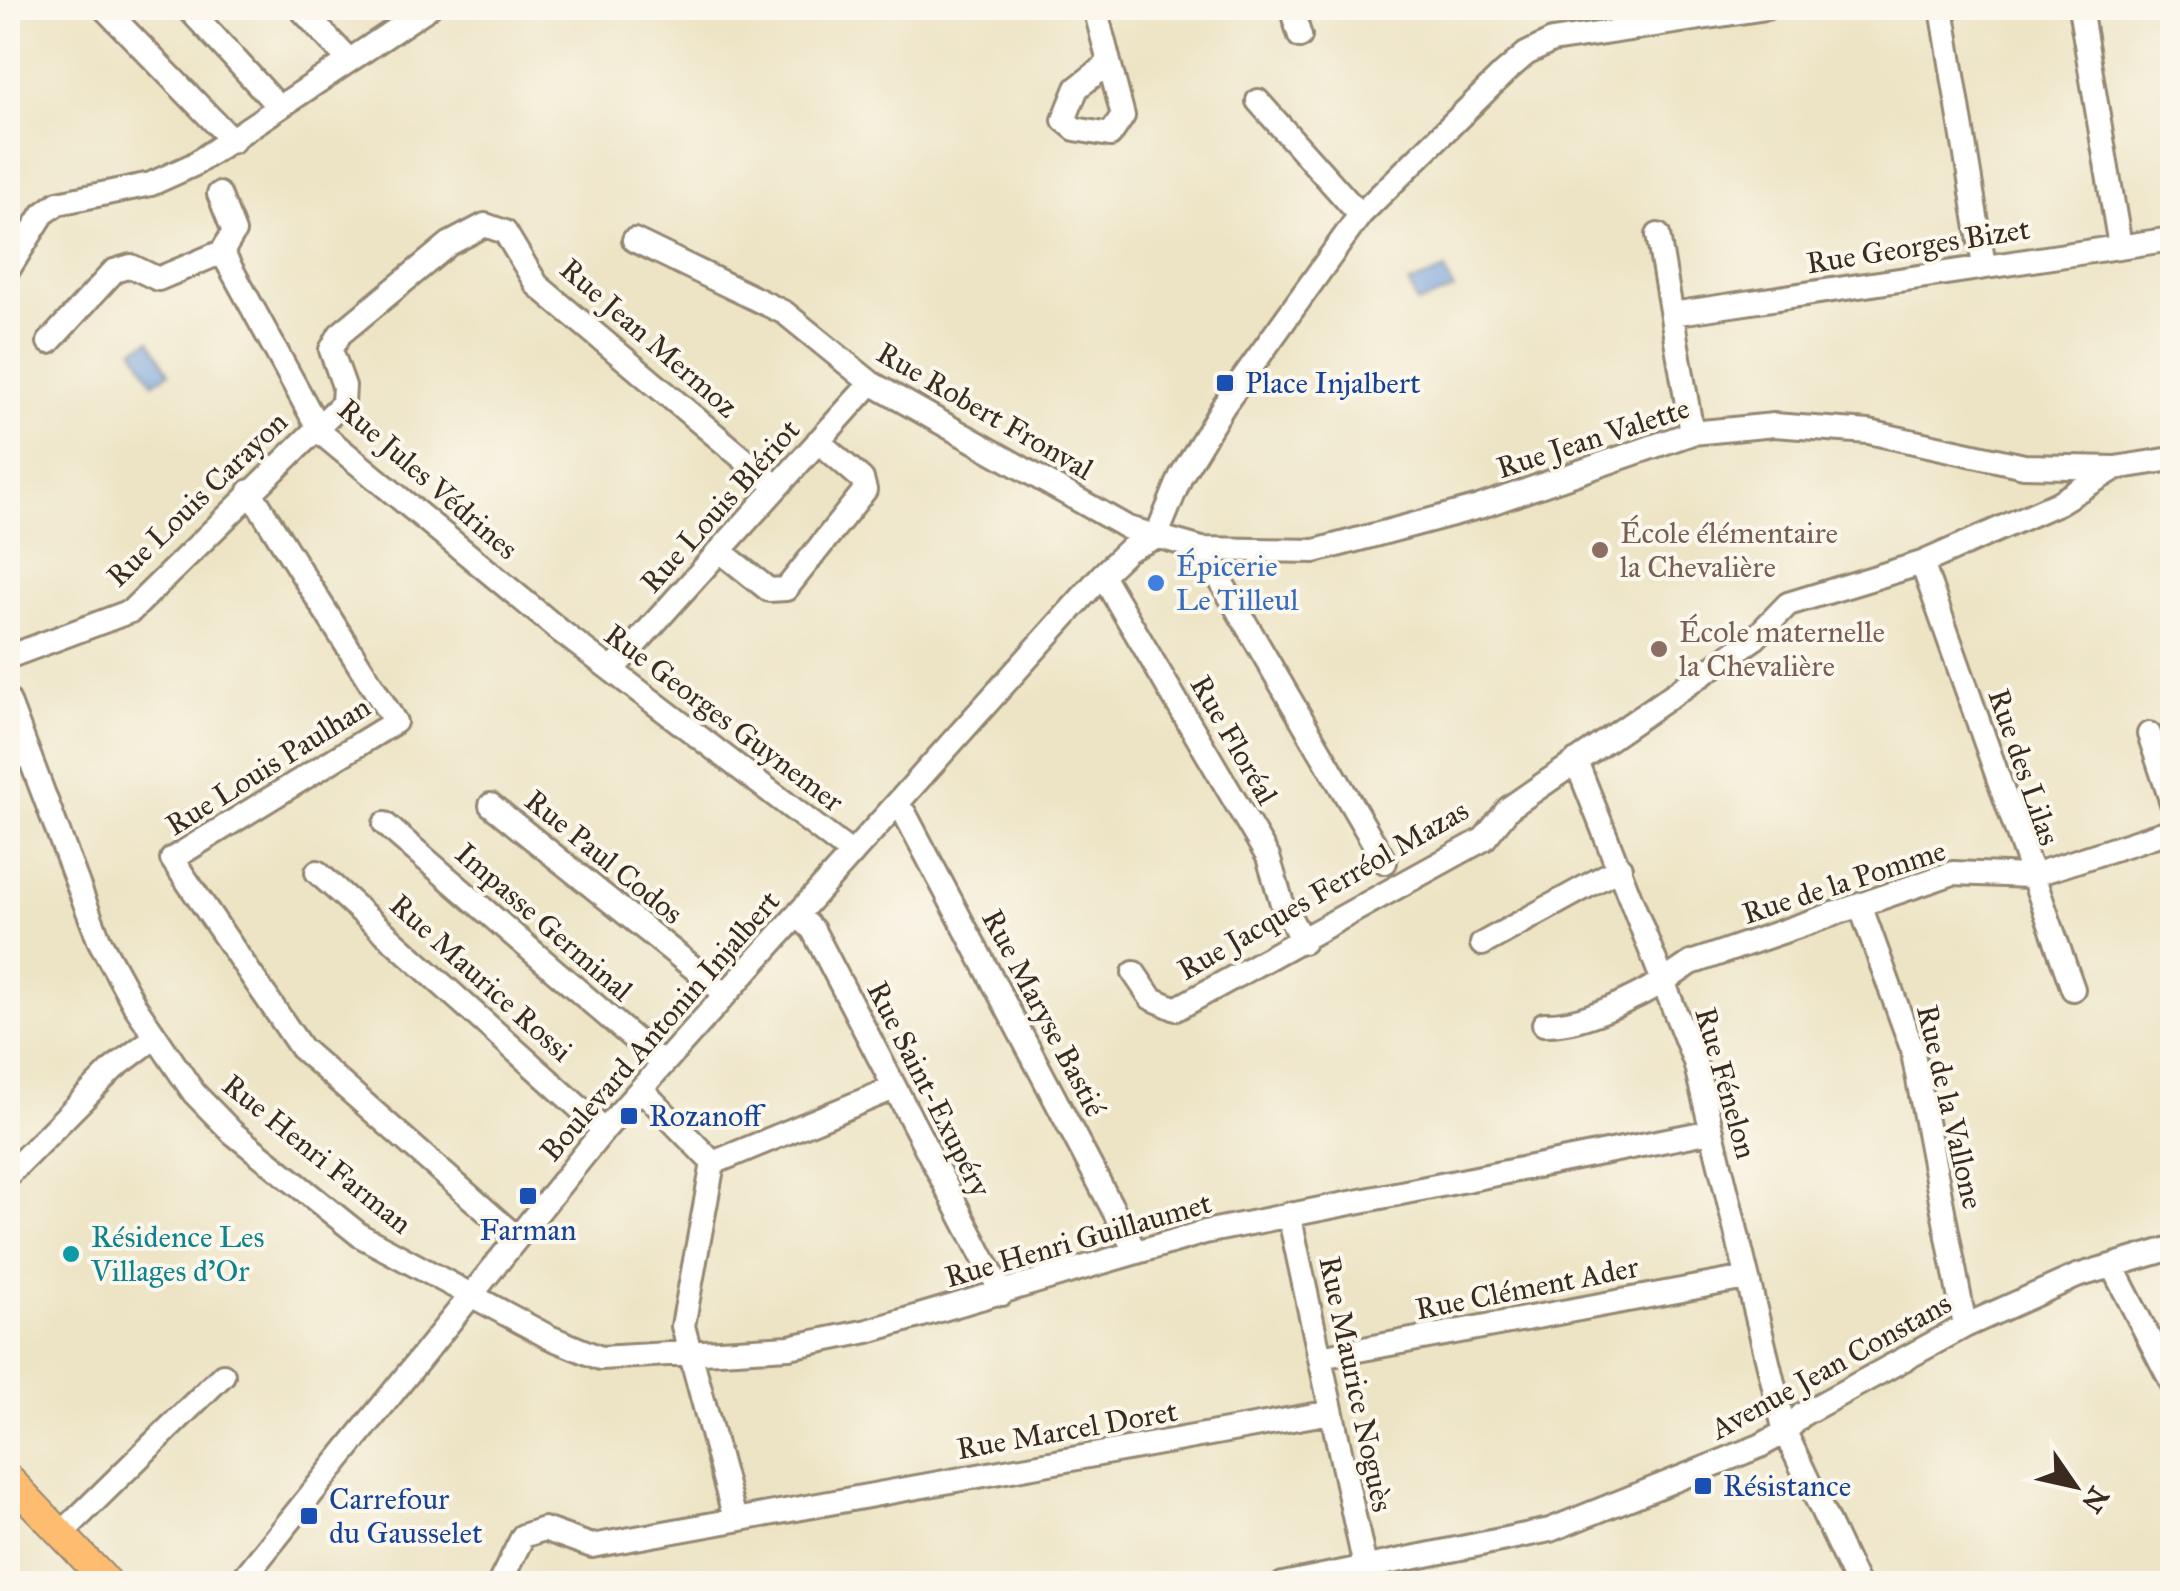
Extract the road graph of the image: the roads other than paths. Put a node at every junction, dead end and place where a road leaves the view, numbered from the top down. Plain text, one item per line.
1 (104, 8) edge
2 (188, 8) edge
3 (300, 8) edge
4 (428, 8) edge
5 (1094, 8) edge
6 (1291, 8) edge
7 (1766, 8) edge
8 (1942, 8) edge
9 (2080, 8) edge
10 (1667, 15) edge
11 (1300, 36) dead end
12 (346, 58) junction
13 (1109, 63) dead end
14 (1258, 101) dead end
15 (278, 106) junction
16 (233, 141) junction
17 (218, 194) dead end
18 (1360, 215) junction
19 (1658, 235) dead end
20 (2172, 239) edge
21 (634, 240) dead end
22 (2120, 246) junction
23 (222, 252) junction
24 (1984, 266) junction
25 (8, 270) edge
26 (1672, 314) junction
27 (50, 342) dead end
28 (870, 383) junction
29 (316, 425) junction
30 (1692, 433) junction
31 (818, 442) junction
32 (2172, 459) edge
33 (2115, 468) junction
34 (777, 487) junction
35 (250, 492) junction
36 (1156, 537) junction
37 (1202, 549) junction
38 (720, 551) junction
39 (1922, 563) junction
40 (1102, 575) junction
41 (559, 630) joint
42 (8, 657) edge
43 (613, 669) junction
44 (8, 700) edge
45 (2150, 734) dead end
46 (1576, 761) junction
47 (2172, 803) edge
48 (491, 805) dead end
49 (896, 806) junction
50 (385, 824) dead end
51 (2172, 830) edge
52 (852, 854) junction
53 (1386, 862) dead end
54 (1620, 868) junction
55 (317, 872) dead end
56 (2030, 876) junction
57 (1860, 906) junction
58 (798, 915) junction
59 (1303, 942) junction
60 (1482, 944) dead end
61 (1134, 973) dead end
62 (1663, 982) junction
63 (2073, 989) dead end
64 (726, 994) junction
65 (1544, 1024) dead end
66 (154, 1038) junction
67 (663, 1064) junction
68 (894, 1088) junction
69 (641, 1089) junction
70 (604, 1130) junction
71 (1712, 1132) junction
72 (713, 1162) junction
73 (8, 1175) edge
74 (1288, 1214) junction
75 (517, 1238) junction
76 (2172, 1248) edge
77 (1135, 1251) junction
78 (2112, 1266) junction
79 (1746, 1278) junction
80 (472, 1294) junction
81 (1002, 1294) junction
82 (1965, 1326) junction
83 (690, 1356) junction
84 (1320, 1357) junction
85 (223, 1376) dead end
86 (2172, 1383) edge
87 (1331, 1412) junction
88 (1784, 1432) junction
89 (8, 1478) edge
90 (735, 1519) junction
91 (68, 1539) junction
92 (1365, 1567) junction
93 (90, 1584) edge
94 (109, 1584) edge
95 (120, 1584) edge
96 (240, 1584) edge
97 (499, 1584) edge
98 (1283, 1584) edge
99 (1857, 1584) edge

1 - 16 street
2 - 15 street
3 - 12 street
4 - 12 street
5 - 13 street
6 - 11 street
7 - 10 street
8 - 24 street
9 - 22 street
10 - 18 street
12 - 15 street
14 - 18 street
15 - 16 street
16 - 25 street
17 - 23 street
18 - 36 street
19 - 26 street
20 - 22 street, Rue Georges Bizet
21 - 28 street, Rue Robert Fronval
22 - 24 street, Rue Georges Bizet
23 - 27 street
23 - 29 street, Rue Jules Védrines
24 - 26 street, Rue Georges Bizet
26 - 30 street
28 - 31 street, Rue Louis Blériot
28 - 36 street, Rue Robert Fronval
29 - 34 street, Rue Jean Mermoz
29 - 35 street, Rue Louis Carayon
29 - 41 street, Rue Jules Védrines
30 - 33 street, Rue Jean Valette
30 - 37 street, Rue Jean Valette
31 - 34 street, Rue Louis Blériot
31 - 38 street
32 - 33 street, Rue Jean Valette
33 - 39 street, Rue Jacques Ferréol Mazas
34 - 38 street, Rue Louis Blériot
35 - 42 street, Rue Louis Carayon
35 - 75 street, Rue Louis Paulhan
36 - 37 street, Rue Jean Valette
36 - 40 street, Boulevard Antonin Injalbert
37 - 53 street
38 - 43 street, Rue Louis Blériot
39 - 46 street, Rue Jacques Ferréol Mazas
39 - 56 street, Rue des Lilas
40 - 49 street, Boulevard Antonin Injalbert
40 - 59 street, Rue Floréal
41 - 43 street, Rue Georges Guynemer
43 - 52 street, Rue Georges Guynemer
44 - 66 street, Rue Henri Farman
45 - 47 street
46 - 54 street, Rue Fénelon
46 - 59 street, Rue Jacques Ferréol Mazas
48 - 64 street, Rue Paul Codos
49 - 52 street, Boulevard Antonin Injalbert
49 - 77 street, Rue Maryse Bastié
50 - 67 street, Impasse Germinal
51 - 56 street, Rue de la Pomme
52 - 58 street, Boulevard Antonin Injalbert
54 - 60 street
54 - 62 street, Rue Fénelon
55 - 70 street, Rue Maurice Rossi
56 - 57 street, Rue de la Pomme
56 - 63 street, Rue des Lilas
57 - 62 street, Rue de la Pomme
57 - 82 street, Rue de la Vallone
58 - 64 street, Boulevard Antonin Injalbert
58 - 68 street, Rue Saint-Exupéry
59 - 61 street, Rue Jacques Ferréol Mazas
62 - 65 street, Rue de la Pomme
62 - 71 street, Rue Fénelon
64 - 67 street, Boulevard Antonin Injalbert
66 - 73 street
66 - 80 street, Rue Henri Farman
67 - 69 street, Boulevard Antonin Injalbert
68 - 72 street
68 - 81 street, Rue Saint-Exupéry
69 - 70 street, Boulevard Antonin Injalbert
69 - 72 street
70 - 75 street, Boulevard Antonin Injalbert
71 - 74 street, Rue Henri Guillaumet
71 - 79 street, Rue Fénelon
72 - 83 street
74 - 77 street, Rue Henri Guillaumet
74 - 84 street, Rue Maurice Noguès
75 - 80 street, Boulevard Antonin Injalbert
76 - 78 street, Avenue Jean Constans
77 - 81 street, Rue Henri Guillaumet
78 - 82 street, Avenue Jean Constans
78 - 86 street
79 - 84 street, Rue Clément Ader
79 - 88 street, Rue Fénelon
80 - 83 street, Rue Henri Guillaumet
80 - 96 street, Boulevard Antonin Injalbert
81 - 83 street, Rue Henri Guillaumet
82 - 88 street, Avenue Jean Constans
83 - 90 street
84 - 87 street, Rue Maurice Noguès
85 - 91 street
87 - 90 street, Rue Marcel Doret
87 - 92 street, Rue Maurice Noguès
88 - 92 street, Avenue Jean Constans
88 - 99 street, Rue Fénelon
89 - 91 main road
90 - 97 street, Rue Marcel Doret
91 - 93 street
91 - 94 main road
91 - 95 street
92 - 98 street, Avenue Jean Constans

